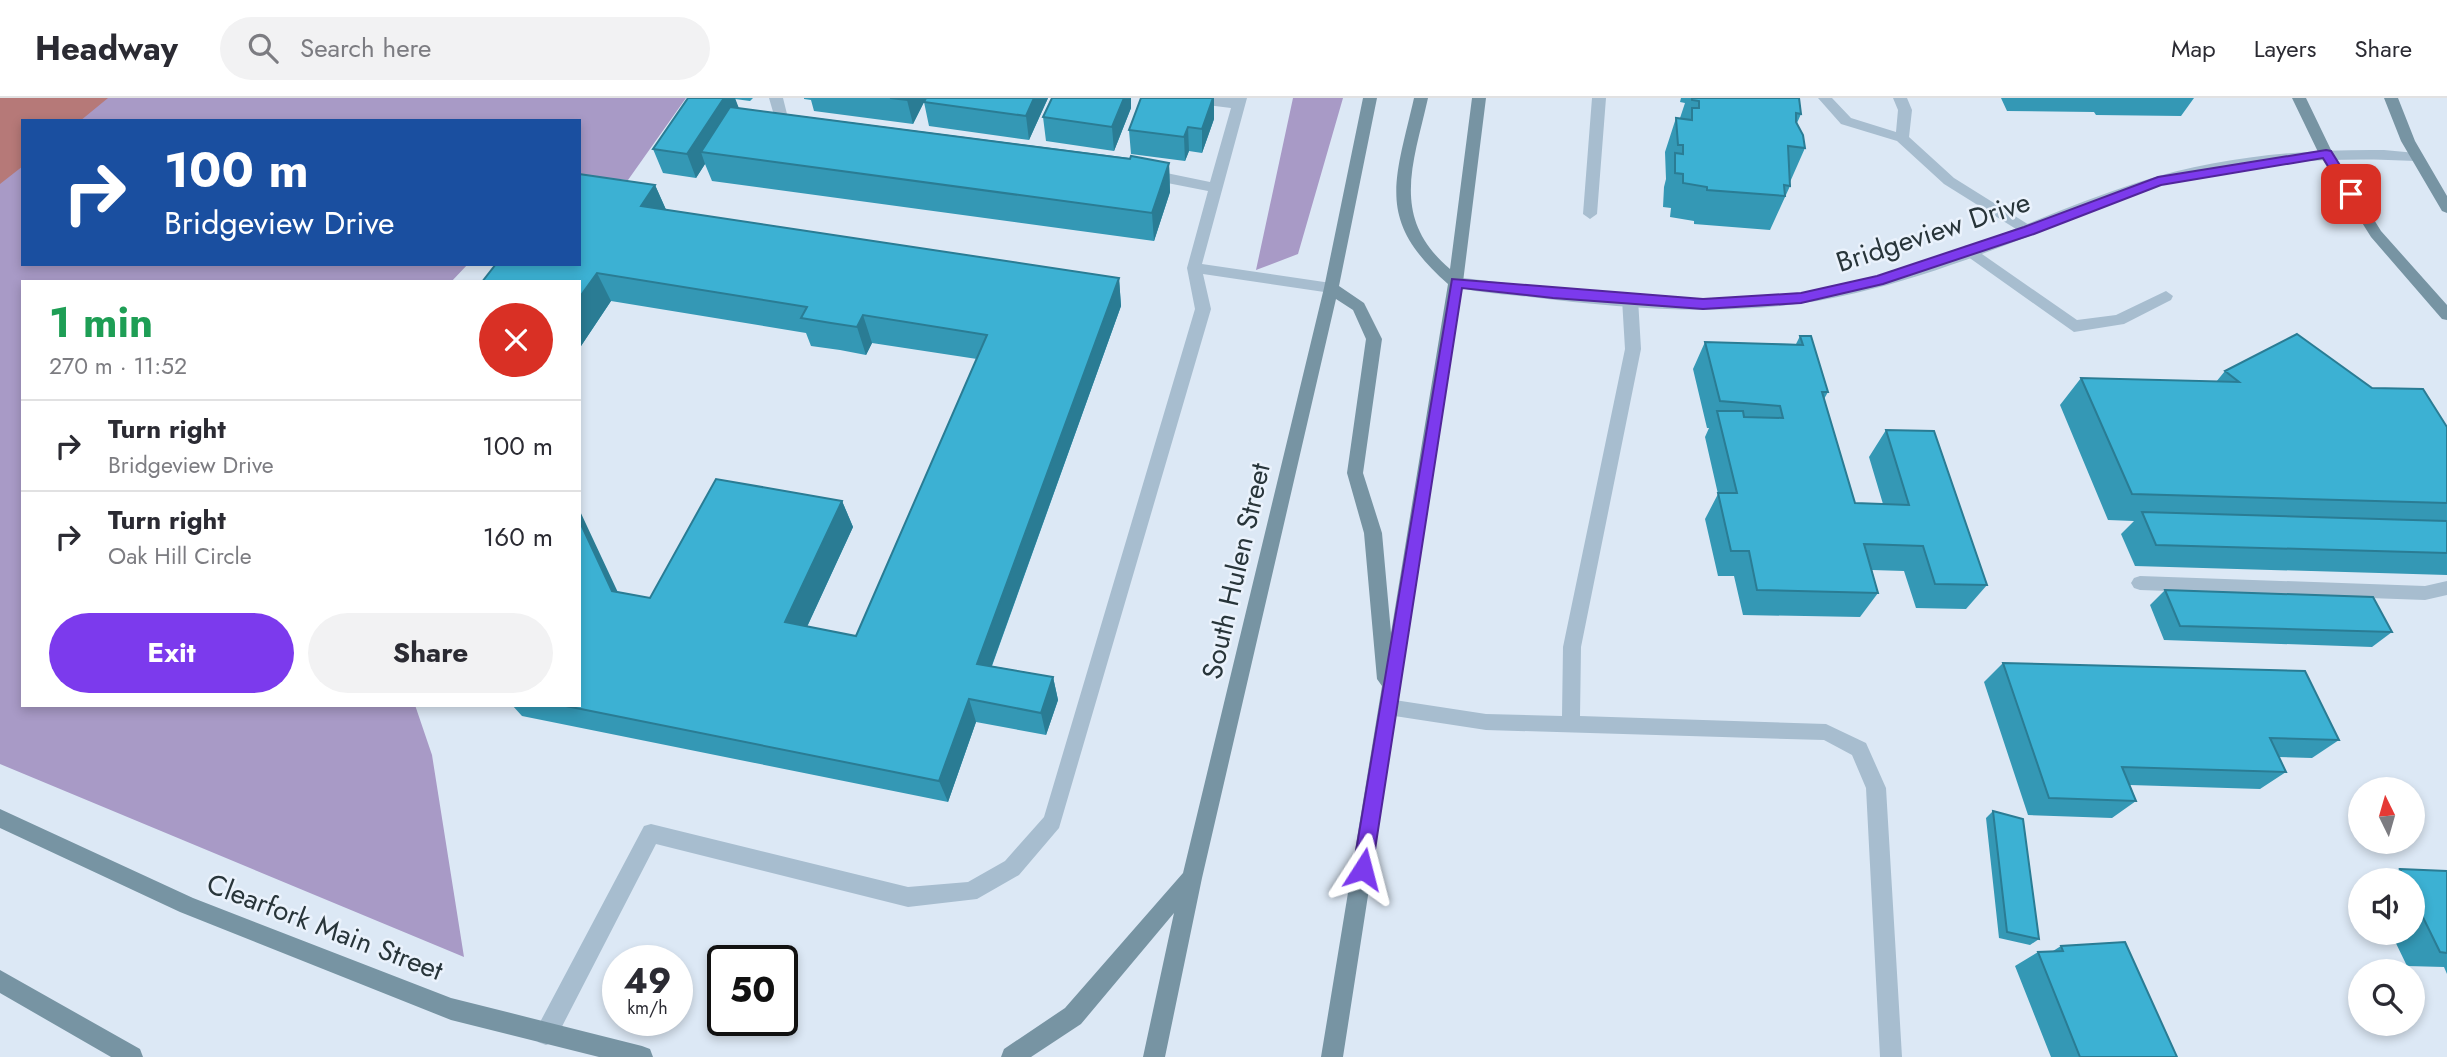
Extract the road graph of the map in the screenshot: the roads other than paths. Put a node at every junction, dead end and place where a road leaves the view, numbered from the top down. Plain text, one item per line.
1 (776, 98) edge
2 (1183, 98) edge
3 (1370, 98) edge
4 (1421, 98) edge
5 (1479, 98) edge
6 (1599, 98) edge
7 (1825, 98) edge
8 (1900, 98) edge
9 (2299, 98) edge
10 (2391, 98) edge
11 (1239, 102) edge
12 (810, 130) edge
13 (1902, 138) junction
14 (2326, 154) junction
15 (2416, 157) junction
16 (1138, 173) edge
17 (1216, 188) junction
18 (2447, 208) edge
19 (1590, 214) dead end
20 (2029, 231) junction
21 (1969, 250) junction
22 (1194, 268) junction
23 (1456, 282) junction
24 (1331, 288) junction
25 (2166, 296) dead end
26 (1630, 299) junction
27 (2447, 316) edge
28 (2140, 583) dead end
29 (2447, 588) edge
30 (1388, 707) junction
31 (1571, 725) junction
32 (0, 818) edge
33 (1192, 878) junction
34 (0, 981) edge
35 (546, 1034) junction
36 (132, 1057) edge
37 (642, 1057) edge
38 (1012, 1057) edge
39 (1154, 1057) edge
40 (1332, 1057) edge
41 (1891, 1057) edge

1 - 12 street
2 - 11 street
3 - 24 main road, South Hulen Street
4 - 23 main road
5 - 23 main road
6 - 19 street
7 - 13 street
8 - 13 street
9 - 14 main road
10 - 15 main road
11 - 17 street
13 - 20 street
14 - 15 street, Bridgeview Drive
14 - 20 street, Bridgeview Drive
14 - 27 main road
15 - 18 main road
16 - 17 street
17 - 22 street
20 - 21 street, Bridgeview Drive
21 - 25 street
21 - 26 street, Bridgeview Drive
22 - 24 street
22 - 35 street
23 - 26 street, Bridgeview Drive
23 - 30 main road
24 - 30 main road
24 - 33 main road, South Hulen Street
26 - 31 street
28 - 29 street
30 - 31 street
30 - 40 main road
31 - 41 street
32 - 35 main road, Clearfork Main Street
33 - 38 main road
33 - 39 main road, South Hulen Street
34 - 36 main road
35 - 37 main road, Clearfork Main Street

